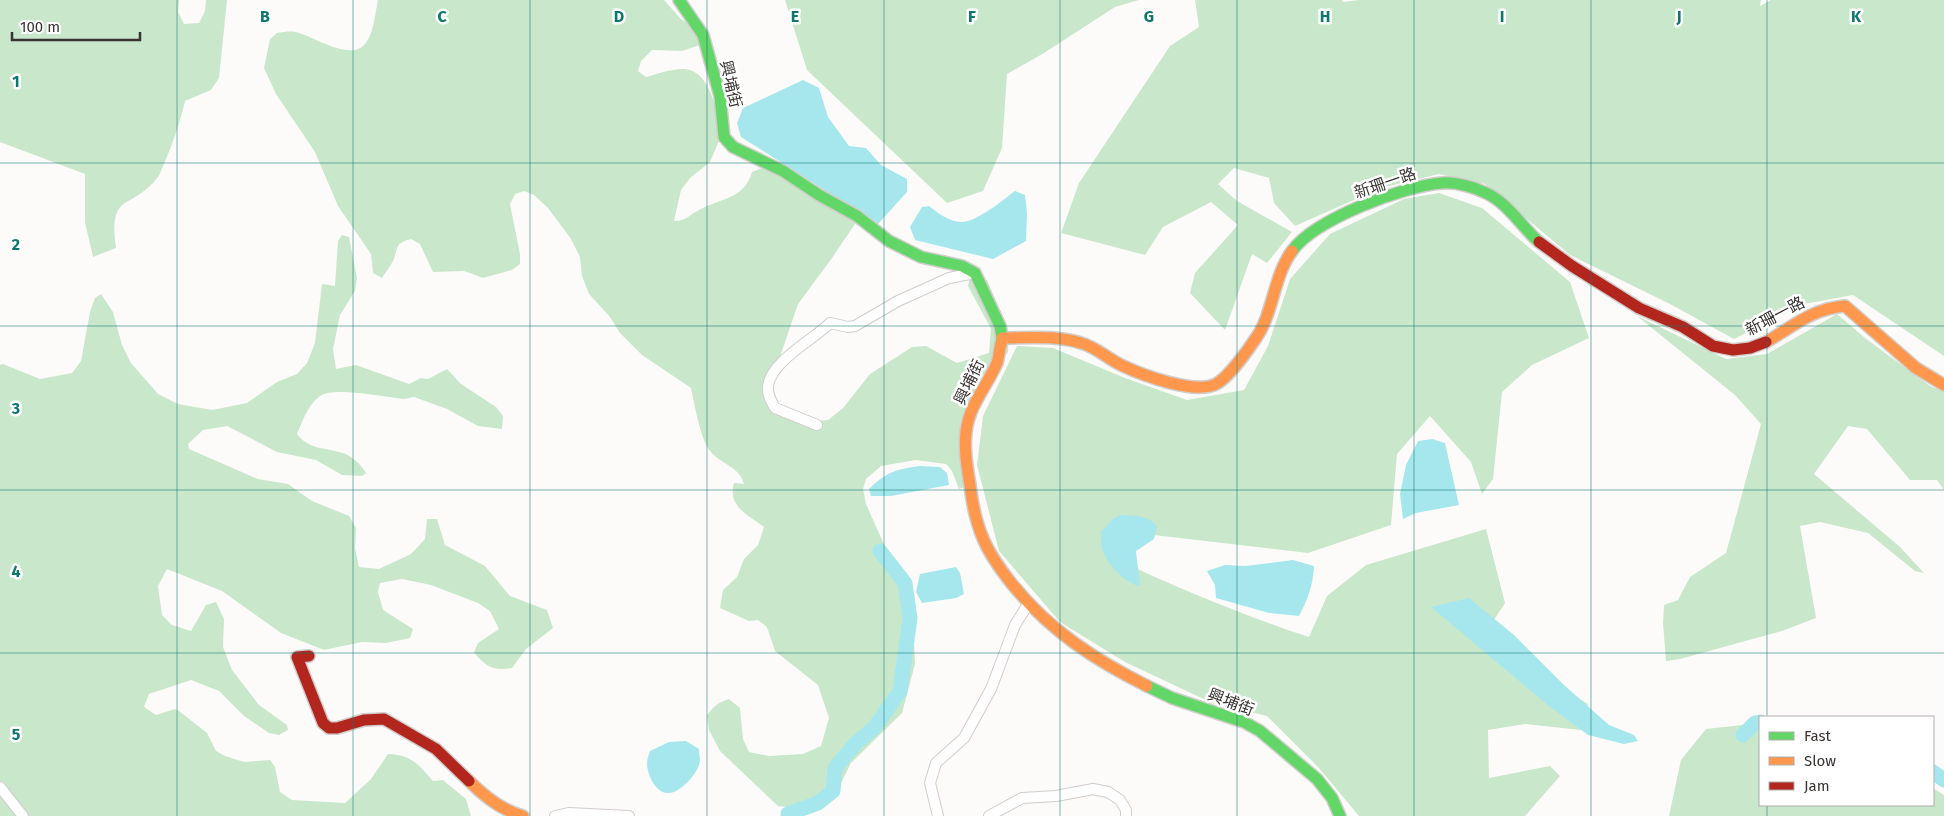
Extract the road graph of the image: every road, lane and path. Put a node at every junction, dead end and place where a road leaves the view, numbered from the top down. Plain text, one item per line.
1 (679, 0) edge
2 (975, 273) junction
3 (1002, 338) junction
4 (1944, 385) edge
5 (817, 425) dead end
6 (1028, 604) junction
7 (308, 656) dead end
8 (0, 787) edge
9 (23, 816) edge
10 (523, 816) edge
11 (555, 816) edge
12 (629, 816) edge
13 (938, 816) edge
14 (989, 816) edge
15 (1126, 816) edge
16 (1340, 816) edge

1 - 2 street, 興埔街
2 - 3 street, 興埔街
2 - 5 street
3 - 4 street, 新珊一路
3 - 6 street, 興埔街
6 - 13 street
6 - 16 street, 興埔街
7 - 10 street
8 - 9 street
11 - 12 street
14 - 15 street

